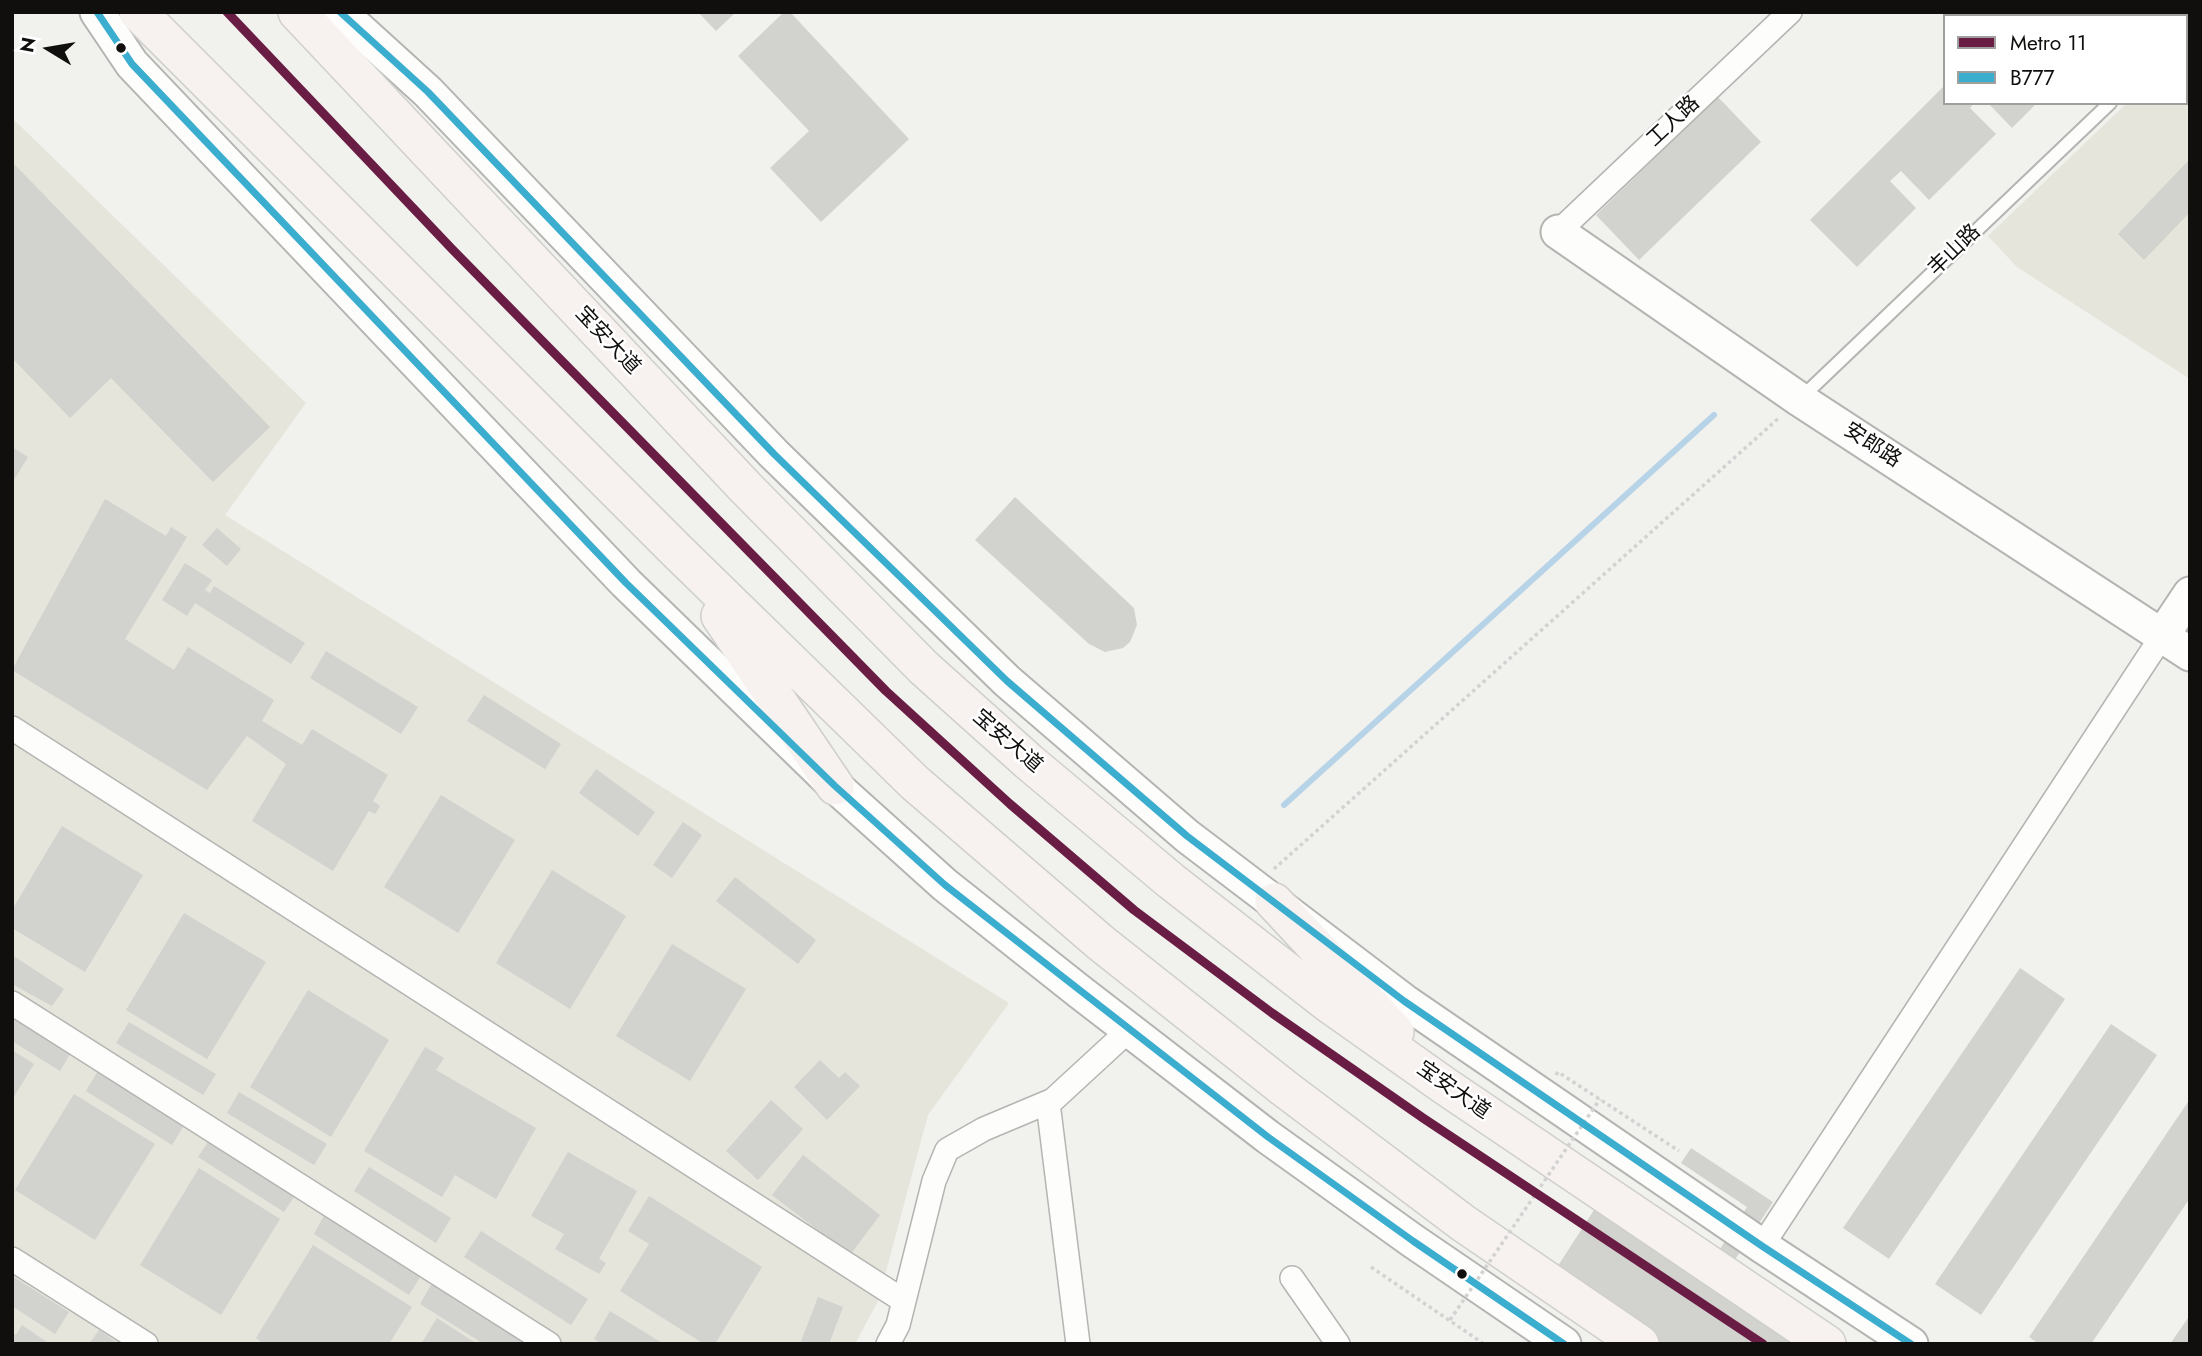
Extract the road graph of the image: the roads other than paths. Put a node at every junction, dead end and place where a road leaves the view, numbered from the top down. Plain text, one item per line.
1 (97, 12) edge
2 (138, 12) edge
3 (297, 12) edge
4 (340, 12) edge
5 (1790, 12) edge
6 (2108, 105) edge
7 (1558, 232) joint
8 (1800, 399) junction
9 (677, 551) junction
10 (2190, 594) edge
11 (2162, 636) junction
12 (2190, 654) edge
13 (12, 729) edge
14 (835, 786) junction
15 (1269, 890) junction
16 (12, 1003) edge
17 (1129, 1030) junction
18 (1446, 1086) junction
19 (1048, 1102) junction
20 (1762, 1246) junction
21 (12, 1259) edge
22 (1292, 1278) dead end
23 (904, 1301) junction
24 (146, 1344) edge
25 (549, 1344) edge
26 (888, 1344) edge
27 (1078, 1344) edge
28 (1338, 1344) edge
29 (1564, 1344) edge
30 (1640, 1344) edge
31 (1827, 1344) edge
32 (1911, 1344) edge

1 - 14 main road
2 - 9 main road
3 - 18 main road, 宝安大道
4 - 15 main road
5 - 7 street, 工人路
6 - 8 lane, 丰山路
7 - 8 main road, 安郎路
8 - 11 main road, 安郎路
9 - 14 main road
9 - 30 main road
10 - 11 main road
11 - 12 main road, 安郎路
11 - 20 street
13 - 23 street
14 - 17 main road
15 - 18 main road
15 - 20 main road
16 - 25 street
17 - 19 street
17 - 29 main road
18 - 31 main road, 宝安大道
19 - 23 street
19 - 27 street
20 - 32 main road
21 - 24 street
22 - 28 street
23 - 26 street

